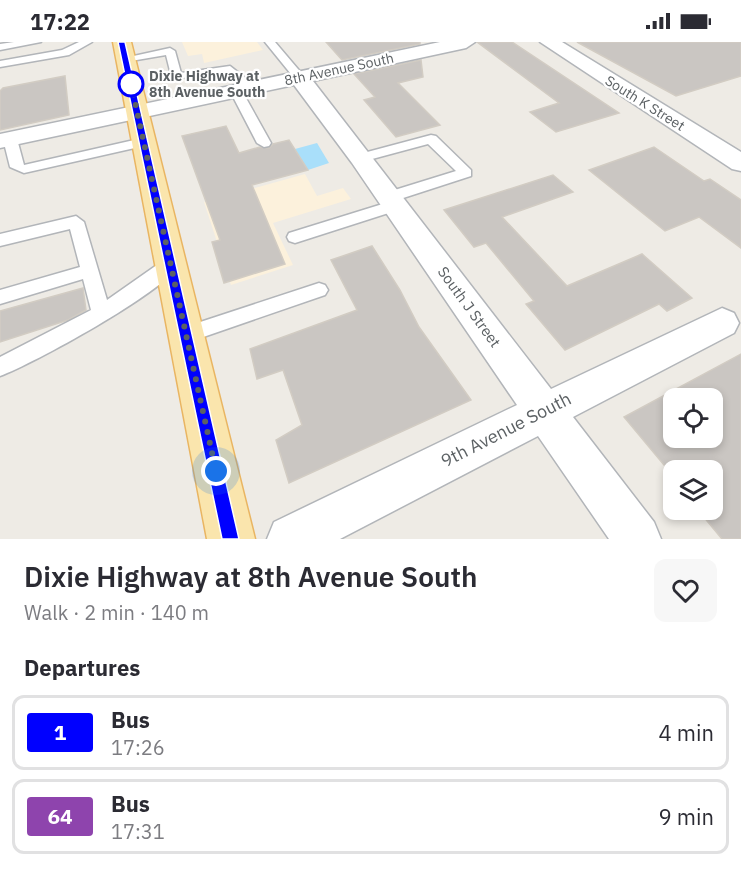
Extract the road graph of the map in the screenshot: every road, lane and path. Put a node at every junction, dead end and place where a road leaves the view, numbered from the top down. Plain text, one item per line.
1 (36, 42) edge
2 (87, 42) edge
3 (270, 42) edge
4 (466, 42) edge
5 (549, 42) edge
6 (0, 47) edge
7 (407, 48) edge
8 (123, 50) edge
9 (0, 64) edge
10 (299, 77) junction
11 (244, 89) junction
12 (140, 127) junction
13 (5, 140) edge
14 (264, 143) dead end
15 (361, 158) junction
16 (741, 163) edge
17 (393, 201) junction
18 (295, 237) dead end
19 (0, 240) edge
20 (170, 265) junction
21 (88, 271) junction
22 (319, 290) dead end
23 (0, 297) edge
24 (101, 313) junction
25 (722, 323) dead end
26 (186, 336) junction
27 (0, 367) edge
28 (544, 410) junction
29 (231, 539) edge
30 (291, 539) edge
31 (637, 539) edge

1 - 6 lane
2 - 9 lane
3 - 10 lane
4 - 7 street, 8th Avenue South
5 - 16 street, South K Street
7 - 10 street, 8th Avenue South
8 - 11 lane
8 - 12 main road
10 - 11 street, 8th Avenue South
10 - 15 street, South J Street
11 - 12 street, 8th Avenue South
11 - 14 lane
12 - 13 street, 8th Avenue South
12 - 13 lane
12 - 20 main road
15 - 17 street, South J Street
15 - 17 lane
17 - 18 lane
17 - 28 street, South J Street
19 - 21 lane
20 - 24 lane
20 - 26 main road
21 - 23 lane
21 - 24 lane
22 - 26 lane
24 - 27 lane
25 - 28 street, 9th Avenue South
26 - 29 main road
28 - 30 street, 9th Avenue South
28 - 31 street, South J Street

